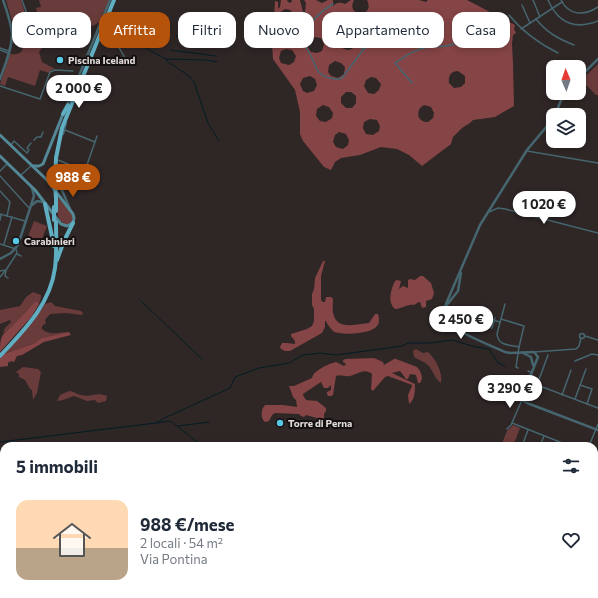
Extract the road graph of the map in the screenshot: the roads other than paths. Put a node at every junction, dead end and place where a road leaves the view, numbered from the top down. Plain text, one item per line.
1 (3, 0) edge
2 (22, 0) edge
3 (113, 0) edge
4 (534, 0) edge
5 (548, 0) edge
6 (562, 1) edge
7 (333, 4) dead end
8 (522, 5) dead end
9 (598, 7) edge
10 (552, 9) junction
11 (26, 12) edge
12 (109, 12) edge
13 (540, 17) junction
14 (510, 18) edge
15 (536, 19) junction
16 (598, 21) edge
17 (530, 23) junction
18 (522, 29) junction
19 (99, 40) edge
20 (452, 45) edge
21 (574, 46) dead end
22 (119, 48) edge
23 (366, 48) edge
24 (0, 49) edge
25 (363, 50) joint
26 (9, 52) junction
27 (558, 53) dead end
28 (598, 59) edge
29 (129, 65) dead end
30 (73, 71) dead end
31 (586, 71) edge
32 (0, 79) edge
33 (412, 83) dead end
34 (0, 86) edge
35 (70, 103) junction
36 (63, 114) junction
37 (546, 128) edge
38 (64, 129) junction
39 (43, 132) dead end
40 (0, 133) edge
41 (97, 136) dead end
42 (34, 140) dead end
43 (95, 142) junction
44 (31, 143) dead end
45 (11, 145) junction
46 (527, 151) junction
47 (0, 156) edge
48 (58, 160) junction
49 (7, 163) junction
50 (598, 163) edge
51 (32, 165) junction
52 (0, 171) edge
53 (84, 171) junction
54 (0, 176) edge
55 (20, 176) junction
56 (80, 185) dead end
57 (31, 186) junction
58 (61, 190) junction
59 (0, 191) edge
60 (55, 195) junction
61 (45, 204) junction
62 (30, 208) junction
63 (71, 211) junction
64 (489, 212) junction
65 (1, 214) edge
66 (7, 216) junction
67 (12, 217) junction
68 (0, 220) edge
69 (26, 221) junction
70 (55, 221) junction
71 (74, 222) junction
72 (598, 233) edge
73 (0, 244) edge
74 (4, 245) junction
75 (54, 246) junction
76 (16, 249) junction
77 (17, 254) junction
78 (21, 256) dead end
79 (0, 259) edge
80 (462, 267) junction
81 (55, 268) junction
82 (6, 270) junction
83 (0, 271) edge
84 (0, 277) edge
85 (8, 278) dead end
86 (454, 285) junction
87 (459, 285) junction
88 (452, 290) junction
89 (455, 295) junction
90 (505, 304) dead end
91 (445, 308) junction
92 (489, 318) dead end
93 (495, 318) dead end
94 (501, 319) junction
95 (494, 321) junction
96 (500, 322) junction
97 (486, 326) dead end
98 (585, 336) junction
99 (582, 338) junction
100 (598, 340) edge
101 (519, 346) junction
102 (544, 351) junction
103 (533, 352) junction
104 (521, 353) junction
105 (0, 354) edge
106 (548, 355) dead end
107 (598, 355) edge
108 (531, 358) junction
109 (537, 358) junction
110 (575, 361) dead end
111 (518, 368) dead end
112 (533, 369) junction
113 (586, 369) dead end
114 (571, 370) dead end
115 (532, 383) dead end
116 (537, 385) junction
117 (580, 385) junction
118 (562, 395) junction
119 (575, 399) junction
120 (522, 400) junction
121 (587, 404) junction
122 (598, 408) edge
123 (512, 423) junction
124 (598, 424) edge
125 (507, 429) dead end
126 (597, 429) edge
127 (528, 430) junction
128 (544, 436) junction
129 (524, 442) edge
130 (542, 442) edge
131 (560, 442) edge
132 (591, 442) edge

1 - 26 street
2 - 11 street
3 - 12 street
3 - 35 highway
3 - 36 street
4 - 13 street
5 - 10 street
6 - 9 street
6 - 10 street
7 - 25 street
8 - 17 street
10 - 13 street
10 - 16 street
13 - 15 street
14 - 18 street
15 - 17 street
15 - 21 street
17 - 18 street
18 - 27 street
19 - 38 street
20 - 33 street
22 - 29 street
23 - 25 street
24 - 26 street
26 - 32 street
28 - 31 street
30 - 34 street
35 - 36 highway
35 - 60 highway, bridge
36 - 51 main road
37 - 46 street
38 - 43 street
38 - 48 street
39 - 42 street
40 - 45 main road
41 - 43 street
43 - 53 street
44 - 45 street
45 - 51 main road
46 - 50 street
46 - 64 street
47 - 49 main road
48 - 53 street
48 - 58 street
49 - 52 street
49 - 55 main road
51 - 55 street
51 - 60 main road
53 - 56 street
54 - 62 street
55 - 57 main road
57 - 61 main road
57 - 62 street
58 - 60 street
58 - 63 street
59 - 66 street
60 - 63 main road
60 - 70 highway, bridge
60 - 70 highway, bridge
61 - 62 street
61 - 71 main road
61 - 75 highway
62 - 69 street
63 - 71 main road
64 - 72 street
64 - 80 street
65 - 66 street
65 - 68 street
66 - 67 street
67 - 69 street
67 - 74 street
69 - 76 street
70 - 75 highway
70 - 81 highway
71 - 81 highway
73 - 74 street
74 - 76 street
75 - 105 highway
76 - 77 street
76 - 79 street
77 - 78 street
77 - 82 street
80 - 86 street
80 - 87 street
81 - 105 highway
82 - 83 street
82 - 84 street
82 - 85 street
86 - 87 street
86 - 88 street
87 - 89 street
88 - 89 street
88 - 91 street
89 - 91 street
90 - 94 street
91 - 104 street
92 - 95 street
93 - 95 street
94 - 96 street
94 - 101 street
95 - 96 street
95 - 97 street
96 - 101 street
98 - 99 street
98 - 99 street
98 - 100 street
99 - 102 street
101 - 111 street, bridge
102 - 103 street
102 - 109 street
103 - 104 street
103 - 108 street
103 - 109 street
104 - 108 street
106 - 116 street
107 - 110 street
108 - 109 street
108 - 112 street
109 - 112 street
112 - 120 street
113 - 117 street
114 - 118 street
115 - 116 street
116 - 118 street
117 - 119 street
117 - 121 street
118 - 119 street
119 - 121 street
120 - 123 street
120 - 126 street
121 - 122 street
123 - 125 street
123 - 127 street
124 - 126 street
126 - 132 street
127 - 128 street
127 - 129 street
128 - 130 street
128 - 131 street

